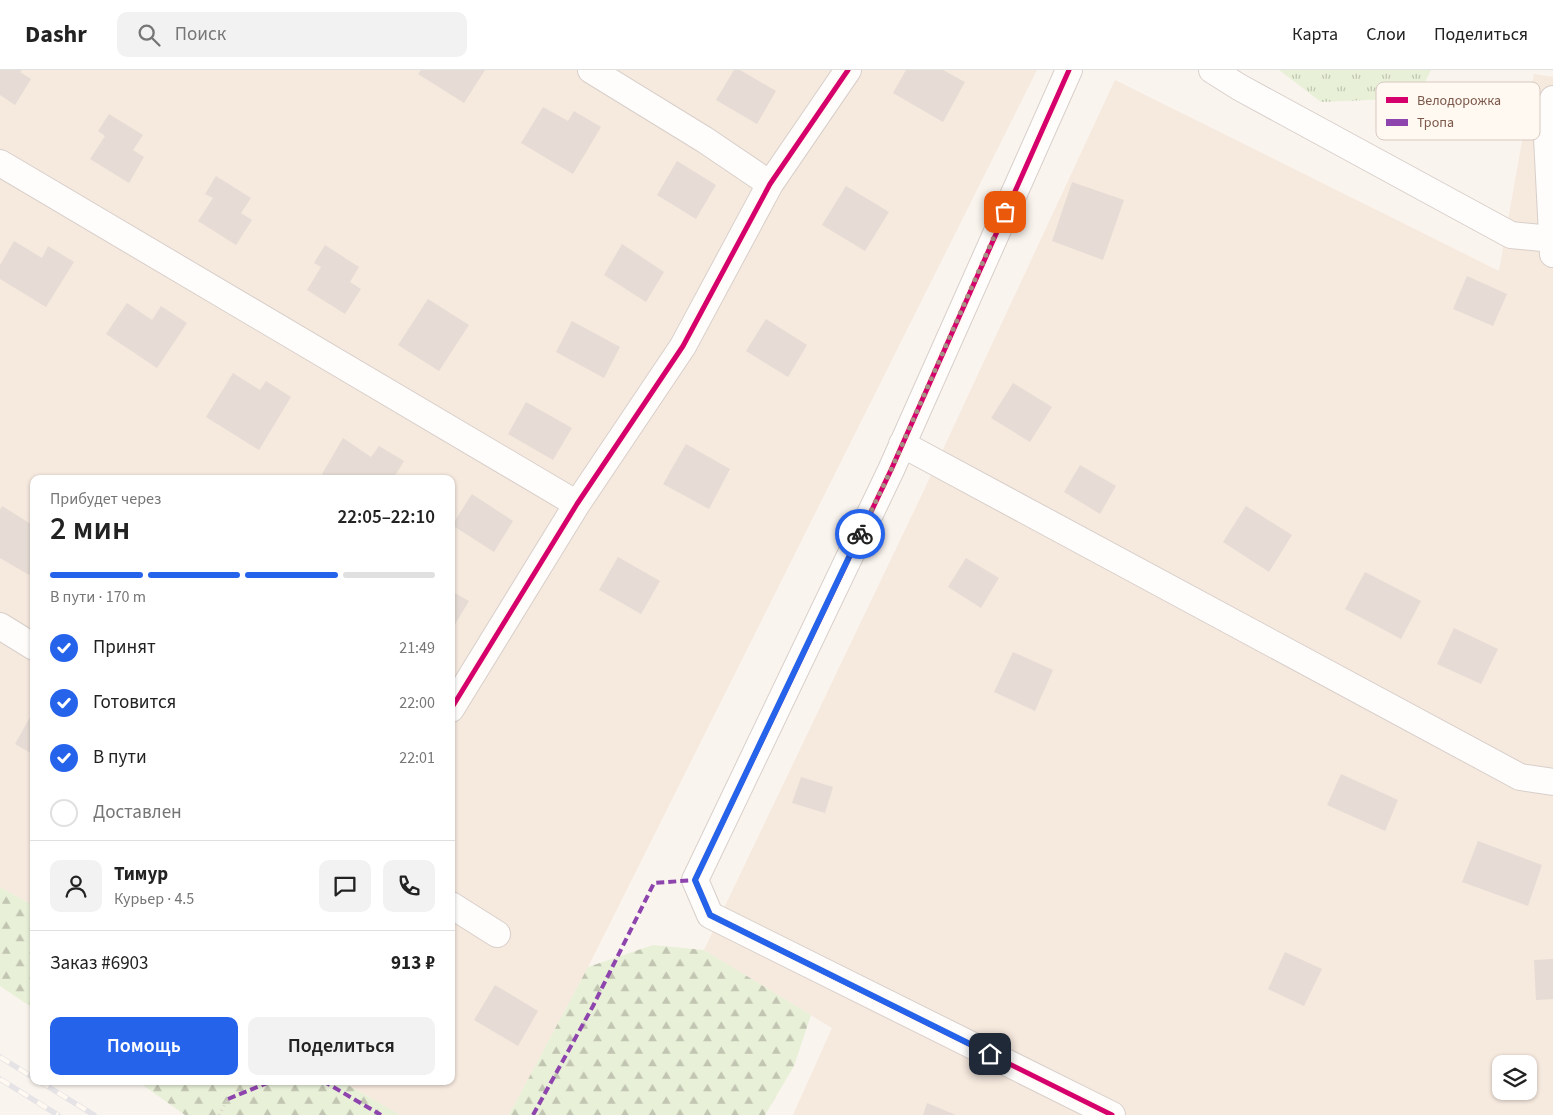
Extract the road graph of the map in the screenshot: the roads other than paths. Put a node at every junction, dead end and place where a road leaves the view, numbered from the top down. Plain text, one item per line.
1 (591, 70) edge
2 (848, 70) edge
3 (1069, 70) edge
4 (1212, 70) edge
5 (1553, 99) edge
6 (0, 164) edge
7 (770, 184) junction
8 (1553, 246) edge
9 (902, 444) junction
10 (577, 504) junction
11 (0, 626) edge
12 (30, 645) edge
13 (455, 702) edge
14 (1553, 782) edge
15 (455, 908) edge
16 (497, 934) dead end
17 (1112, 1115) edge

1 - 7 street
2 - 7 street
3 - 9 street
4 - 8 street
5 - 8 street
6 - 10 street
7 - 10 street
9 - 14 street
9 - 17 street
10 - 13 street
11 - 12 street
15 - 16 street

